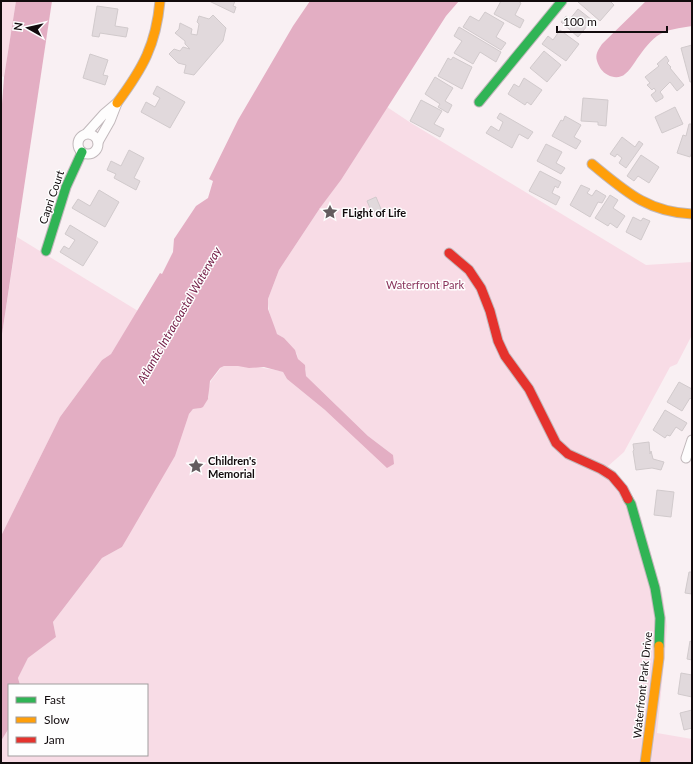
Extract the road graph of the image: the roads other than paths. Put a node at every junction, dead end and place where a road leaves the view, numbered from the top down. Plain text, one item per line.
1 (160, 1) edge
2 (562, 1) edge
3 (479, 102) dead end
4 (117, 103) junction
5 (87, 133) junction
6 (98, 142) junction
7 (82, 152) junction
8 (592, 164) dead end
9 (692, 214) edge
10 (46, 251) dead end
11 (449, 253) dead end
12 (692, 440) edge
13 (686, 458) dead end
14 (645, 763) edge

1 - 4 street, Capri Court
2 - 3 street
4 - 5 street, Capri Court
4 - 6 street, Capri Court
5 - 6 street
5 - 7 street, Capri Court
6 - 7 street, Capri Court
7 - 10 street, Capri Court
8 - 9 street
11 - 14 street, Waterfront Park Drive
12 - 13 street

